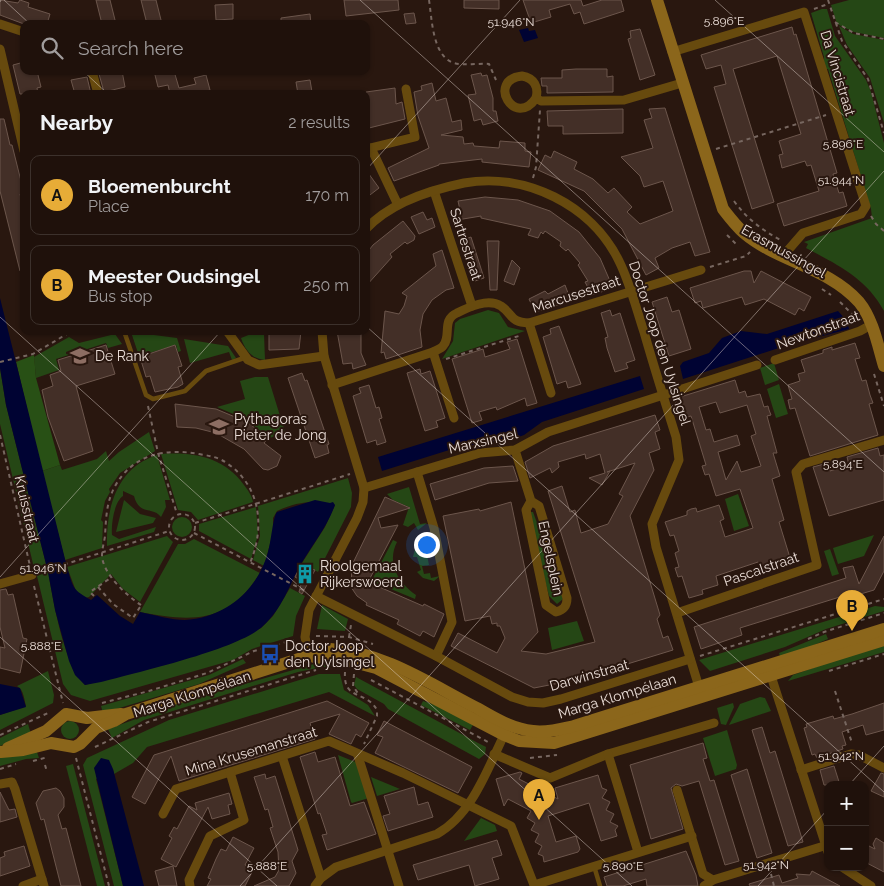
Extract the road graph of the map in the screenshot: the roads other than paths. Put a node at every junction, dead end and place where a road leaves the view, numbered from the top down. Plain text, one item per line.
1 (657, 0) edge
2 (0, 24) edge
3 (20, 31) edge
4 (0, 49) edge
5 (672, 52) junction
6 (93, 75) edge
7 (682, 83) junction
8 (406, 89) dead end
9 (97, 90) edge
10 (538, 100) junction
11 (20, 134) edge
12 (370, 148) edge
13 (370, 152) edge
14 (434, 191) junction
15 (398, 205) junction
16 (370, 225) edge
17 (786, 251) junction
18 (701, 270) road end
19 (631, 291) junction
20 (472, 306) junction
21 (530, 328) junction
22 (866, 328) junction
23 (125, 335) edge
24 (231, 335) edge
25 (322, 335) edge
26 (433, 352) junction
27 (324, 356) junction
28 (247, 357) junction
29 (775, 360) dead end
30 (757, 365) dead end
31 (878, 367) edge
32 (332, 385) junction
33 (551, 393) dead end
34 (663, 396) junction
35 (454, 418) dead end
36 (884, 440) edge
37 (515, 450) junction
38 (417, 472) junction
39 (364, 488) junction
40 (531, 501) junction
41 (32, 575) road end
42 (0, 584) edge
43 (316, 596) junction
44 (676, 612) junction
45 (884, 629) edge
46 (884, 640) edge
47 (309, 656) junction
48 (436, 656) junction
49 (690, 659) junction
50 (770, 671) junction
51 (701, 692) junction
52 (126, 714) junction
53 (714, 723) dead end
54 (506, 730) junction
55 (0, 752) edge
56 (494, 754) junction
57 (608, 754) junction
58 (282, 756) junction
59 (358, 756) junction
60 (884, 768) edge
61 (802, 770) junction
62 (230, 772) junction
63 (0, 784) edge
64 (677, 790) dead end
65 (468, 805) junction
66 (163, 814) dead end
67 (692, 836) junction
68 (824, 842) edge
69 (824, 849) edge
70 (388, 850) junction
71 (638, 852) junction
72 (594, 866) junction
73 (848, 871) edge
74 (321, 878) junction
75 (713, 880) junction
76 (43, 882) edge
77 (532, 885) edge
78 (23, 886) edge
79 (190, 886) edge
80 (315, 886) edge
81 (399, 886) edge
82 (600, 886) edge
83 (704, 886) edge
84 (871, 886) edge

1 - 5 street, Erasmussingel
2 - 3 street
4 - 11 street
5 - 7 street, Erasmussingel
5 - 17 street, Da Vincistraat
6 - 9 street
7 - 10 street
7 - 17 street, Erasmussingel
8 - 12 street
10 - 10 street
13 - 15 street
14 - 15 street, Doctor Joop den Uylsingel
14 - 19 street, Doctor Joop den Uylsingel
14 - 20 street, Sartrestraat
15 - 16 street, Doctor Joop den Uylsingel
17 - 22 street, Erasmussingel
18 - 19 street, Marcusestraat
19 - 21 street, Marcusestraat
19 - 34 street, Doctor Joop den Uylsingel
20 - 21 street, Marcusestraat
20 - 26 street, Marcusestraat
21 - 33 street, Marcusestraat
22 - 29 street, Newtonstraat
22 - 31 street, Erasmussingel
23 - 28 lane
24 - 28 street
25 - 27 street
26 - 32 street
26 - 35 street
27 - 28 street
27 - 32 street
30 - 34 street
32 - 39 street
34 - 37 street, Marxsingel
34 - 44 street, Doctor Joop den Uylsingel
36 - 44 street, Pascalstraat
37 - 38 street, Marxsingel
37 - 40 street, Engelsplein
38 - 39 street, Marxsingel
38 - 48 street
39 - 43 street
40 - 40 street, Engelsplein
41 - 42 street
43 - 47 street
43 - 48 street, Darwinstraat
44 - 49 street, Doctor Joop den Uylsingel
45 - 50 street, Marga Klompélaan
46 - 50 street, Marga Klompélaan
47 - 52 street, Marga Klompélaan
47 - 54 street, Marga Klompélaan
48 - 49 street, Darwinstraat
49 - 51 street, Doctor Joop den Uylsingel
50 - 51 street, Marga Klompélaan
50 - 61 street
51 - 54 street, Marga Klompélaan
52 - 55 street, Marga Klompélaan
52 - 55 street, Marga Klompélaan
53 - 57 street
54 - 56 street
56 - 57 street
56 - 65 street
57 - 71 street
58 - 59 street, Mina Krusemanstraat
58 - 62 street, Mina Krusemanstraat
58 - 74 street
59 - 65 street, Mina Krusemanstraat
59 - 70 street
60 - 61 street
61 - 68 street
62 - 66 street, Mina Krusemanstraat
62 - 79 street
63 - 76 street
64 - 67 street
65 - 70 street
65 - 77 street, Mina Krusemanstraat
67 - 71 street
67 - 75 street
69 - 75 street
70 - 74 street
70 - 81 street
71 - 72 street
72 - 77 street
72 - 82 lane
73 - 84 street
74 - 80 street
75 - 83 street
76 - 78 street

